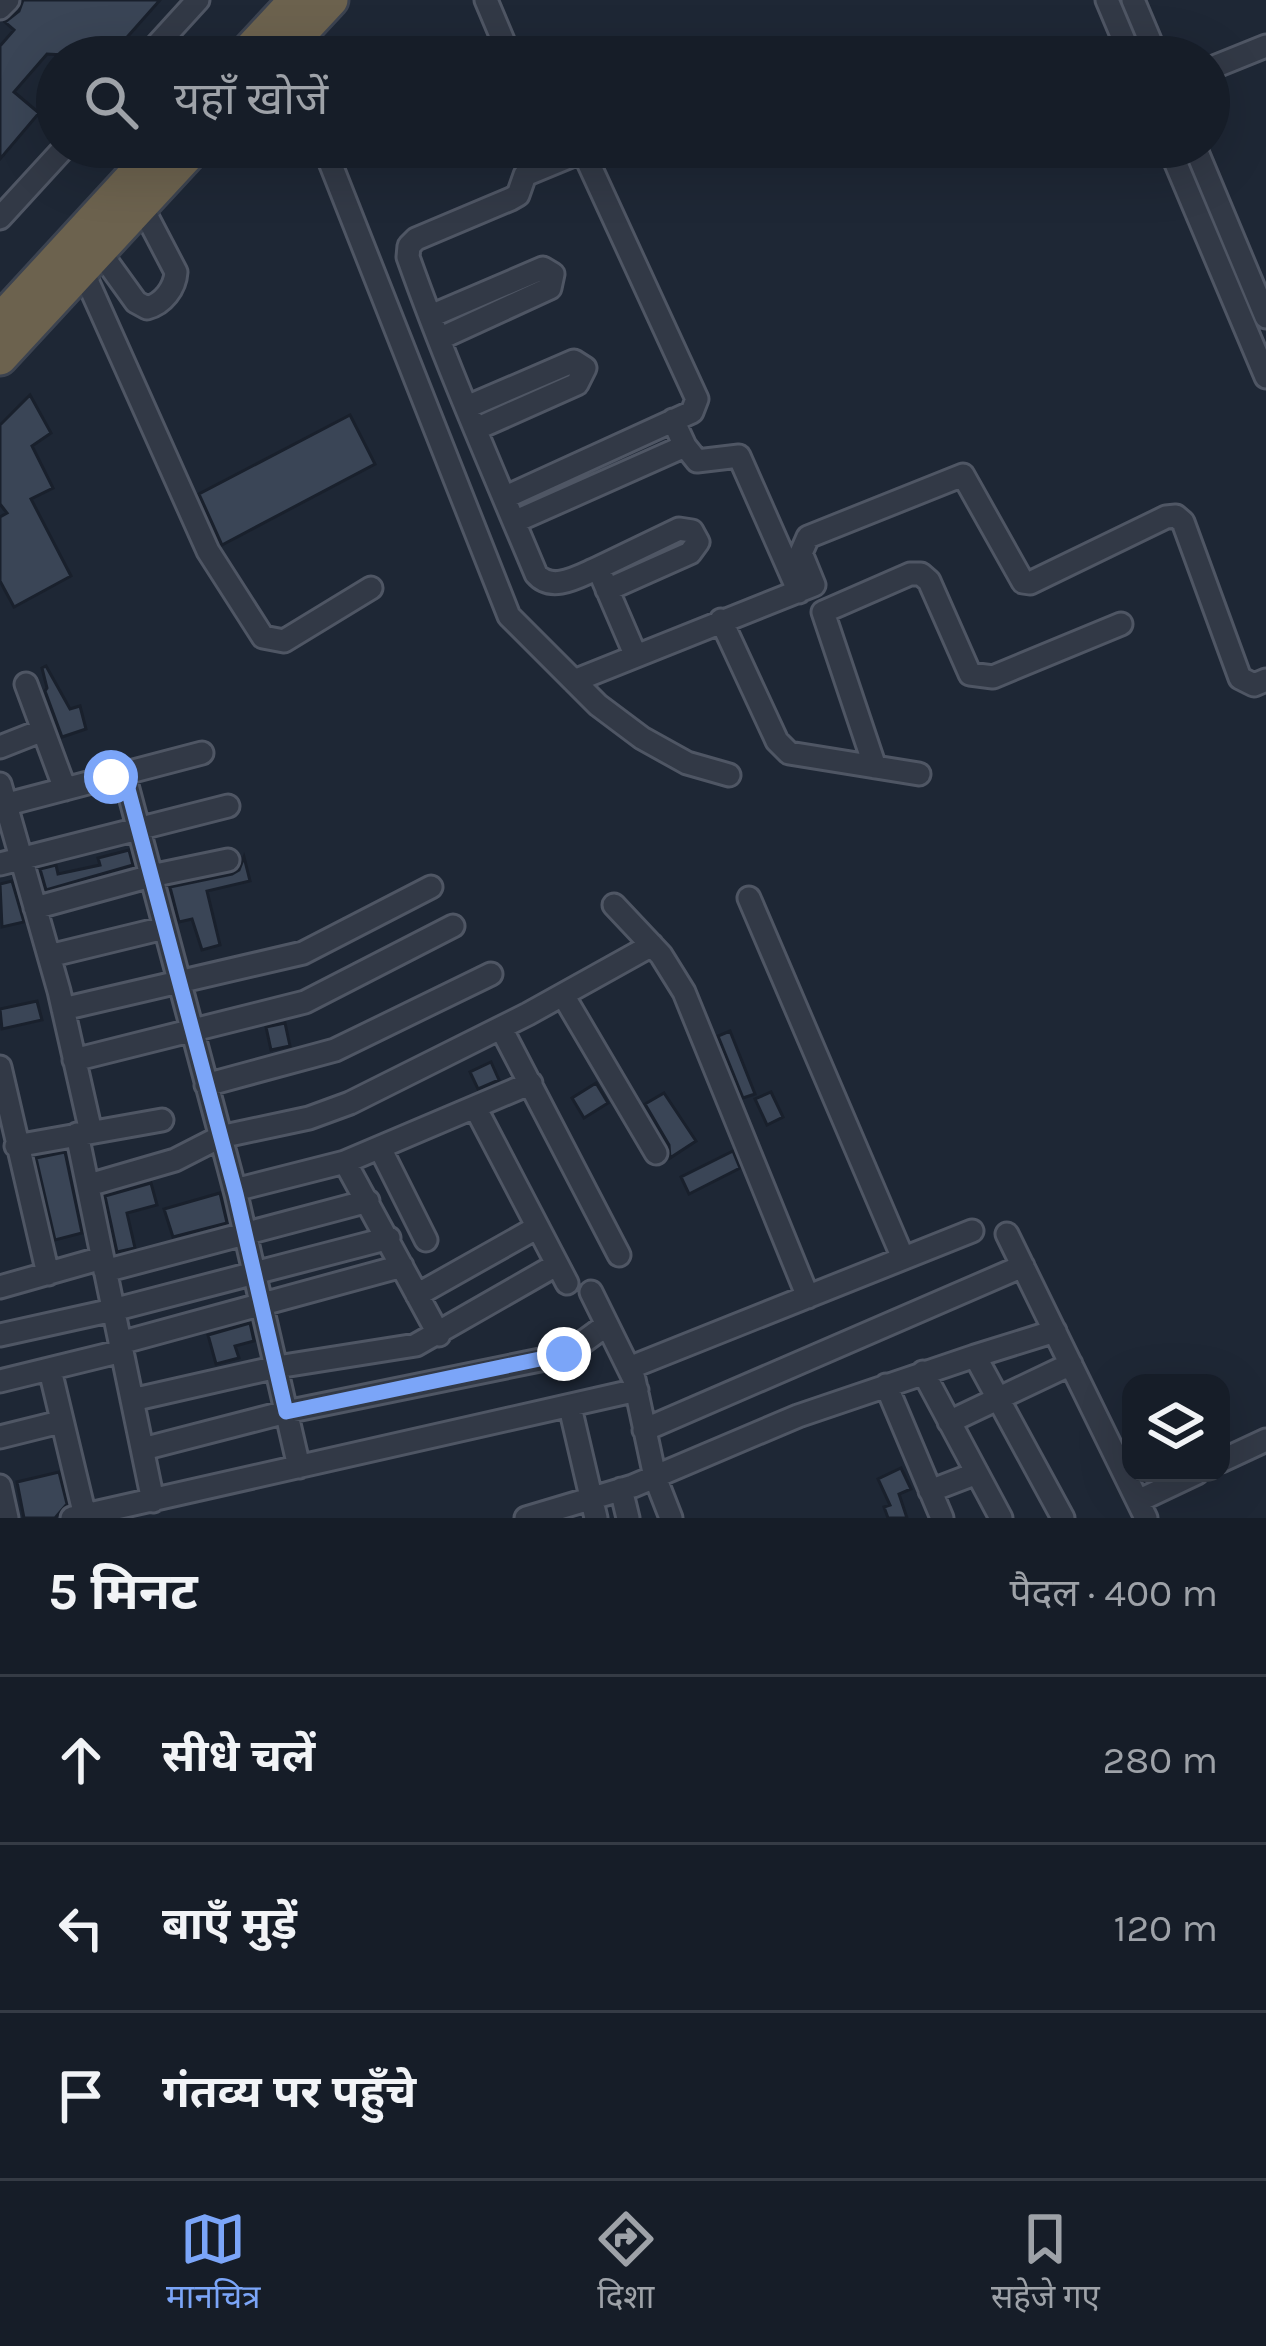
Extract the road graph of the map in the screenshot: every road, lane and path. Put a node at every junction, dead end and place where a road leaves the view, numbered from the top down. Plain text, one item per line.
1 (8, 0) edge
2 (198, 0) edge
3 (296, 0) edge
4 (331, 0) edge
5 (486, 0) edge
6 (1134, 3) edge
7 (1110, 7) edge
8 (0, 8) edge
9 (165, 36) edge
10 (263, 36) edge
11 (300, 36) edge
12 (501, 36) edge
13 (1122, 36) edge
14 (1148, 36) edge
15 (1266, 46) edge
16 (1230, 61) edge
17 (45, 168) edge
18 (145, 168) edge
19 (176, 168) edge
20 (332, 168) edge
21 (542, 168) edge
22 (591, 168) edge
23 (1178, 168) edge
24 (1204, 168) edge
25 (141, 206) junction
26 (0, 218) edge
27 (88, 250) junction
28 (419, 286) junction
29 (385, 300) junction
30 (431, 316) junction
31 (1266, 317) edge
32 (0, 321) edge
33 (439, 339) junction
34 (0, 358) edge
35 (1266, 377) edge
36 (467, 407) junction
37 (673, 420) junction
38 (476, 429) junction
39 (685, 446) junction
40 (503, 498) junction
41 (514, 522) junction
42 (807, 588) junction
43 (370, 589) dead end
44 (823, 613) junction
45 (721, 620) junction
46 (1121, 624) dead end
47 (635, 654) junction
48 (1266, 680) edge
49 (574, 681) junction
50 (26, 684) dead end
51 (43, 730) junction
52 (0, 747) edge
53 (202, 753) dead end
54 (875, 767) junction
55 (124, 774) junction
56 (919, 774) dead end
57 (729, 775) dead end
58 (65, 789) junction
59 (2, 798) edge
60 (228, 806) dead end
61 (138, 827) junction
62 (228, 860) dead end
63 (10, 861) edge
64 (151, 876) junction
65 (431, 887) dead end
66 (748, 898) dead end
67 (614, 904) dead end
68 (35, 908) junction
69 (453, 926) dead end
70 (164, 928) junction
71 (652, 945) junction
72 (49, 956) junction
73 (490, 974) dead end
74 (180, 982) junction
75 (563, 994) junction
76 (63, 1010) junction
77 (501, 1028) junction
78 (193, 1033) junction
79 (74, 1060) junction
80 (0, 1066) edge
81 (531, 1083) junction
82 (206, 1084) junction
83 (475, 1107) junction
84 (162, 1120) dead end
85 (84, 1133) junction
86 (220, 1137) junction
87 (16, 1146) junction
88 (380, 1148) junction
89 (656, 1154) dead end
90 (345, 1162) junction
91 (89, 1185) junction
92 (235, 1190) junction
93 (368, 1201) junction
94 (536, 1228) junction
95 (972, 1232) dead end
96 (246, 1234) junction
97 (1007, 1234) dead end
98 (389, 1238) junction
99 (426, 1240) dead end
100 (619, 1255) dead end
101 (903, 1258) junction
102 (103, 1264) junction
103 (402, 1266) junction
104 (1022, 1266) junction
105 (255, 1272) junction
106 (48, 1274) junction
107 (0, 1288) edge
108 (591, 1292) dead end
109 (418, 1295) junction
110 (808, 1297) junction
111 (262, 1304) junction
112 (113, 1310) junction
113 (605, 1326) junction
114 (1054, 1331) junction
115 (0, 1335) edge
116 (439, 1335) junction
117 (121, 1347) junction
118 (975, 1356) junction
119 (1071, 1364) junction
120 (277, 1367) junction
121 (629, 1368) junction
122 (50, 1370) junction
123 (922, 1372) junction
124 (0, 1382) edge
125 (886, 1385) junction
126 (637, 1390) junction
127 (998, 1398) junction
128 (132, 1400) junction
129 (571, 1407) junction
130 (286, 1412) junction
131 (60, 1422) junction
132 (949, 1422) junction
133 (644, 1430) junction
134 (0, 1437) edge
135 (1266, 1440) edge
136 (143, 1449) junction
137 (1230, 1457) edge
138 (299, 1467) junction
139 (976, 1473) junction
140 (655, 1477) junction
141 (1184, 1482) edge
142 (0, 1486) edge
143 (621, 1490) junction
144 (930, 1491) junction
145 (166, 1506) edge
146 (594, 1508) edge
147 (1142, 1510) edge
148 (78, 1517) edge
149 (7, 1518) edge
150 (526, 1518) edge
151 (628, 1518) edge
152 (671, 1518) edge
153 (942, 1518) edge
154 (1001, 1518) edge
155 (1063, 1518) edge

1 - 8 street
2 - 9 street
3 - 10 highway
4 - 11 highway
5 - 12 street
6 - 7 street
6 - 14 street
7 - 13 street
15 - 16 street
17 - 26 street
18 - 27 highway
19 - 25 highway
20 - 29 street
21 - 28 street
22 - 37 street
23 - 35 street
24 - 31 street
25 - 27 highway
25 - 27 street
27 - 32 highway
27 - 34 highway
27 - 43 street
28 - 29 street
28 - 30 street
29 - 49 street
30 - 33 street
30 - 33 street
33 - 36 street
36 - 38 street
36 - 38 street
37 - 39 street
37 - 40 street
38 - 40 street
39 - 41 street
39 - 42 street
40 - 41 street
41 - 47 street
42 - 44 street
42 - 45 street
42 - 48 street
44 - 46 street
44 - 54 street
45 - 47 street
45 - 54 street
47 - 49 street
49 - 57 street
50 - 51 street
51 - 52 street
51 - 58 street
53 - 55 street
54 - 56 street
55 - 58 street
55 - 61 street
58 - 59 street
59 - 63 street
60 - 61 street
61 - 63 street
61 - 64 street
62 - 64 street
63 - 68 street
64 - 68 street
64 - 70 street
65 - 74 street
66 - 101 street
67 - 71 street
68 - 72 street
69 - 78 street
70 - 72 street
70 - 74 street
71 - 75 street
71 - 110 street
72 - 76 street
73 - 82 street
74 - 76 street
74 - 78 street
75 - 77 street
75 - 89 street
76 - 79 street
77 - 81 street
77 - 86 street
78 - 79 street
78 - 82 street
79 - 85 street
80 - 87 street
81 - 83 street
81 - 100 street
82 - 86 street
83 - 88 street
83 - 94 street
84 - 85 street
85 - 87 street
85 - 91 street
86 - 91 street
86 - 92 street
87 - 106 street
88 - 90 street
88 - 99 street
90 - 92 street
90 - 93 street
91 - 102 street
92 - 96 street
93 - 96 street
93 - 98 street
94 - 109 street
94 - 116 street
95 - 101 street
96 - 102 street
96 - 105 street
97 - 104 street
98 - 103 street
98 - 105 street
101 - 110 street
102 - 106 street
102 - 112 street
103 - 109 street
103 - 111 street
104 - 114 street
104 - 133 street
105 - 111 street
105 - 112 street
106 - 107 street
108 - 113 street
109 - 116 street
110 - 121 street
111 - 117 street
111 - 120 street
112 - 115 street
112 - 117 street
113 - 121 street
113 - 130 street
114 - 118 street
114 - 119 street
116 - 120 street
117 - 122 street
117 - 128 street
118 - 123 street
118 - 127 street
119 - 127 street
119 - 147 street
120 - 128 street
120 - 130 street
121 - 126 street
122 - 124 street
122 - 131 street
123 - 125 street
123 - 132 street
125 - 140 street
125 - 144 street
126 - 129 street
126 - 133 street
127 - 132 street
127 - 155 street
128 - 136 street
129 - 138 street
129 - 146 street
130 - 136 street
130 - 138 street
131 - 134 street
131 - 148 street
132 - 139 street
133 - 140 street
135 - 137 street
136 - 145 street
138 - 145 street
139 - 144 street
139 - 154 street
140 - 143 street
140 - 152 street
141 - 147 street
142 - 149 street
143 - 146 street
143 - 151 street
144 - 153 street
145 - 148 street
146 - 150 street

